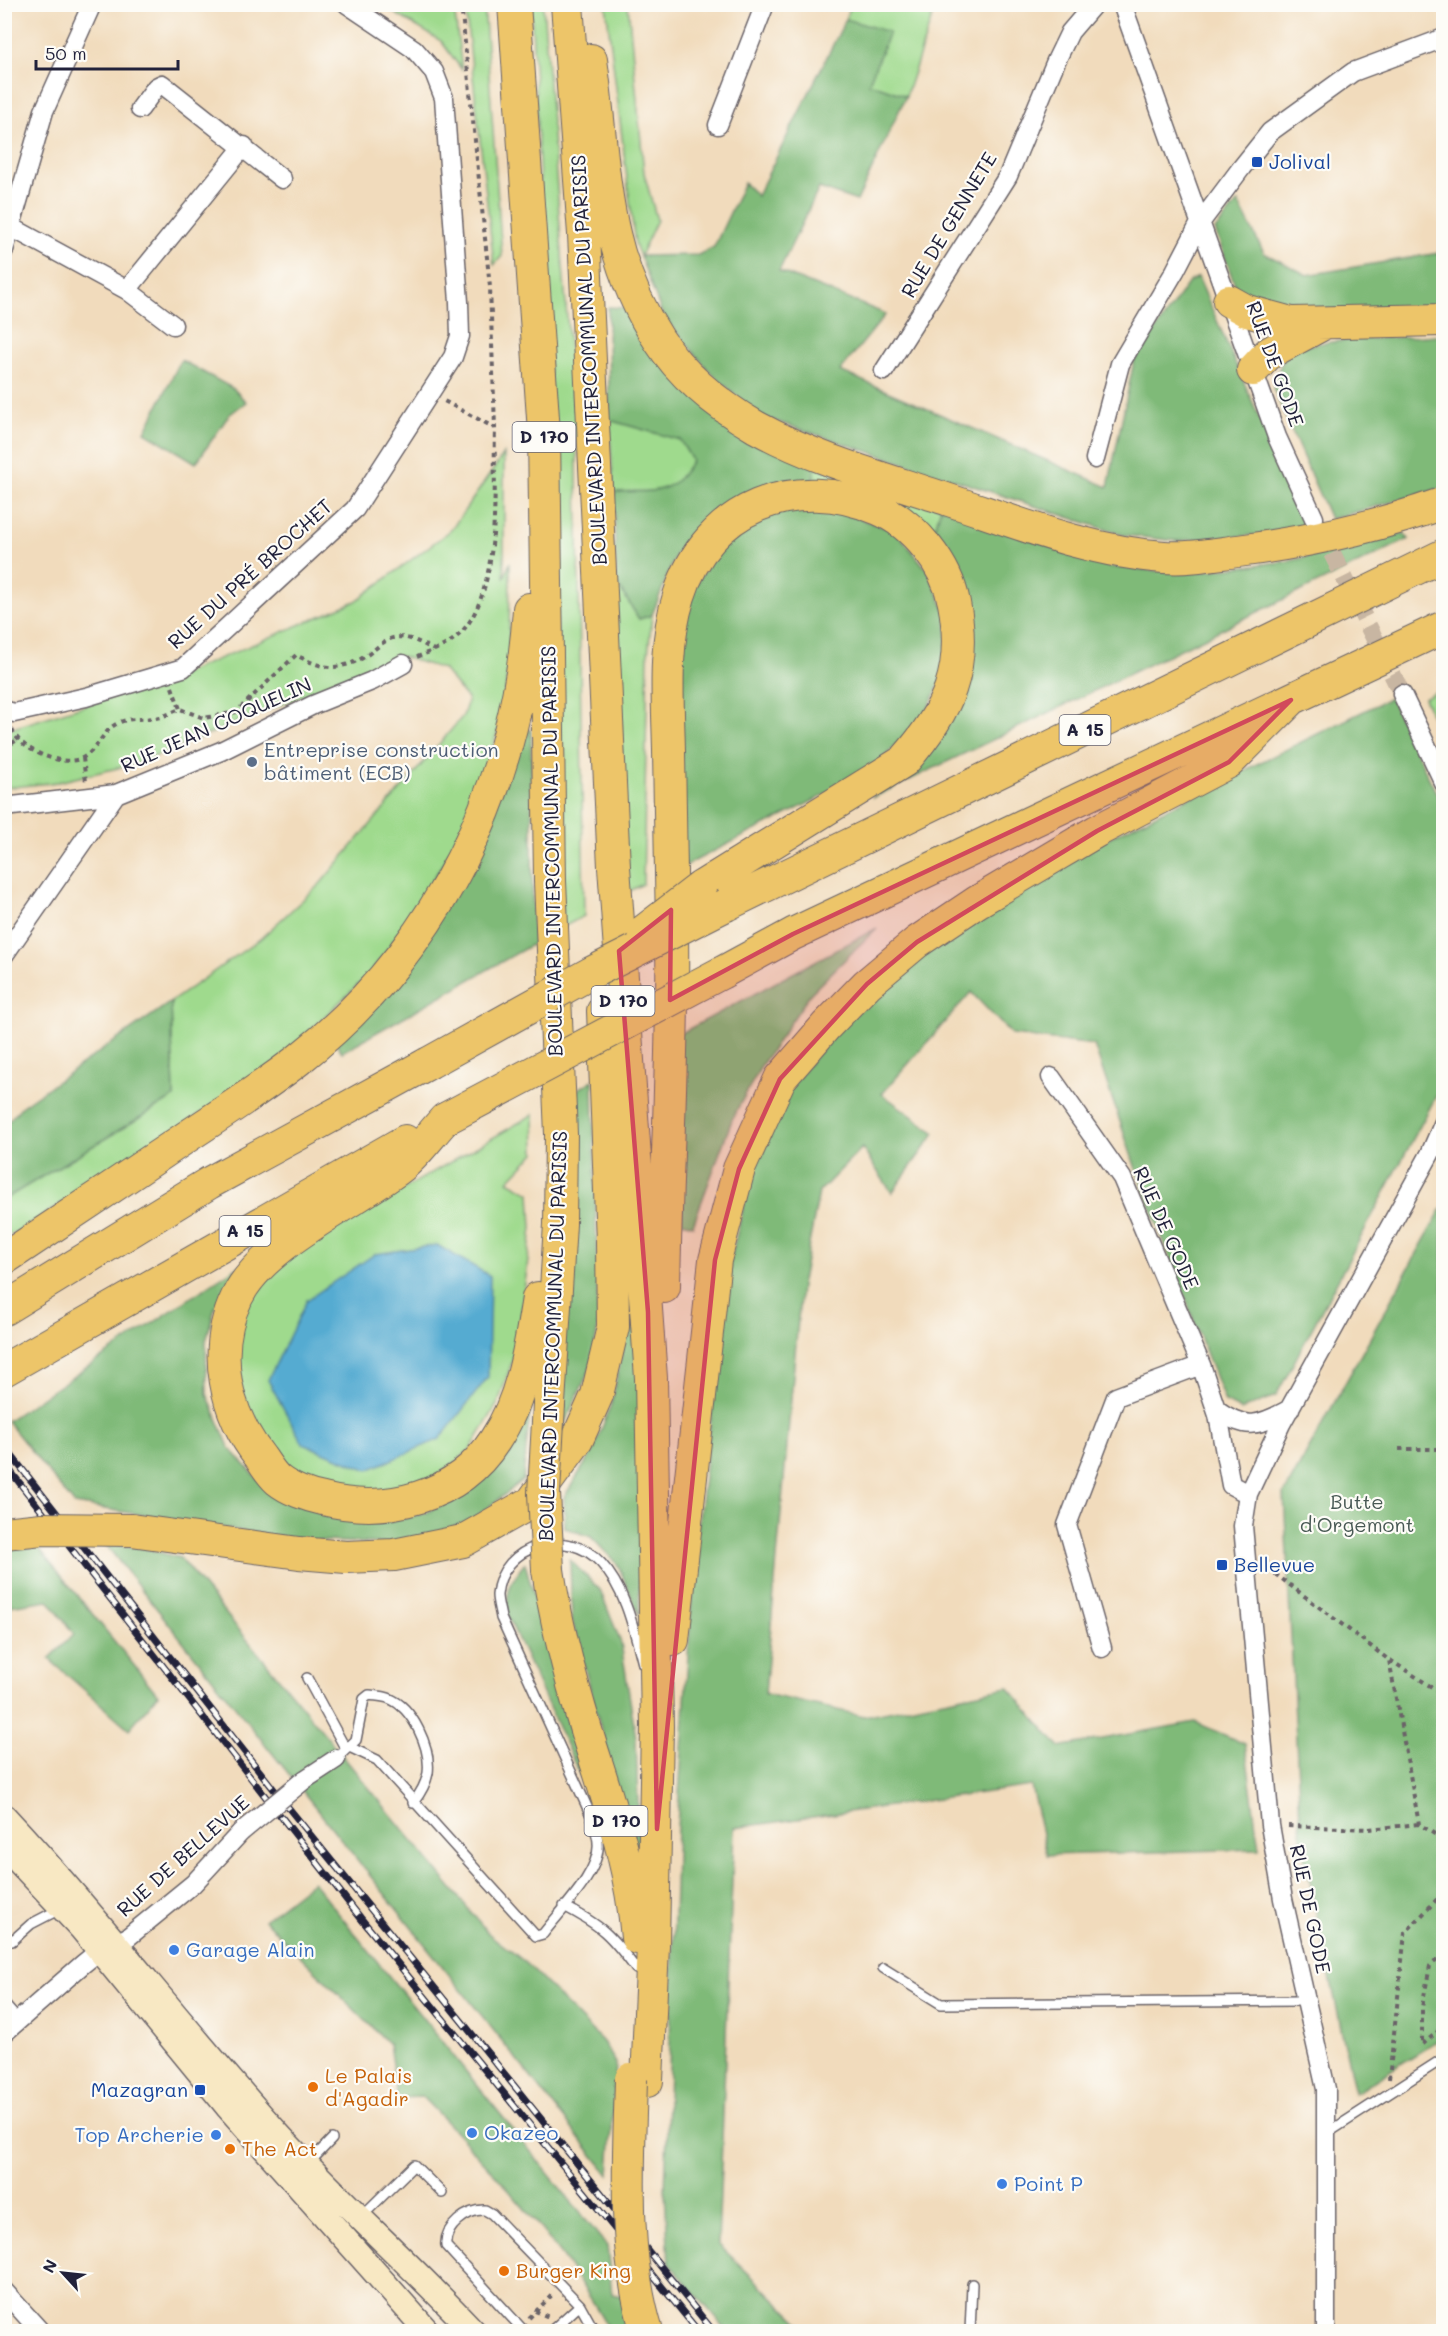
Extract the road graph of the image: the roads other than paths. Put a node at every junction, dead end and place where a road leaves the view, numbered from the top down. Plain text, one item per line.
1 (92, 4) edge
2 (347, 4) edge
3 (514, 4) edge
4 (567, 4) edge
5 (584, 4) edge
6 (765, 4) edge
7 (1094, 4) edge
8 (1122, 4) edge
9 (1443, 38) edge
10 (140, 109) dead end
11 (718, 125) dead end
12 (244, 146) junction
13 (527, 173) junction
14 (282, 179) dead end
15 (1200, 224) junction
16 (11, 227) junction
17 (4, 250) edge
18 (127, 290) junction
19 (1228, 301) junction
20 (1443, 320) edge
21 (1322, 324) junction
22 (173, 325) dead end
23 (1252, 370) junction
24 (884, 371) dead end
25 (592, 412) junction
26 (1095, 459) dead end
27 (1443, 503) edge
28 (1314, 518) tunnel mouth
29 (1443, 555) edge
30 (1443, 627) edge
31 (403, 664) road end
32 (1402, 694) tunnel mouth
33 (1291, 700) junction
34 (9, 711) edge
35 (1443, 783) edge
36 (116, 794) junction
37 (4, 807) edge
38 (550, 881) junction
39 (4, 956) edge
40 (591, 973) junction
41 (1051, 1077) dead end
42 (445, 1119) junction
43 (1443, 1122) edge
44 (4, 1259) edge
45 (8, 1306) edge
46 (1201, 1365) junction
47 (4, 1370) edge
48 (1290, 1408) junction
49 (1216, 1409) junction
50 (1248, 1494) junction
51 (4, 1533) edge
52 (655, 1591) junction
53 (1102, 1648) dead end
54 (307, 1678) dead end
55 (657, 1726) junction
56 (343, 1754) junction
57 (413, 1803) junction
58 (4, 1816) edge
59 (657, 1829) junction
60 (4, 1846) edge
61 (564, 1906) junction
62 (62, 1908) junction
63 (620, 1922) junction
64 (4, 1933) edge
65 (8, 1944) edge
66 (107, 1948) junction
67 (883, 1968) dead end
68 (1306, 2001) junction
69 (4, 2004) edge
70 (18, 2020) junction
71 (4, 2033) edge
72 (1443, 2058) edge
73 (639, 2080) junction
74 (1326, 2134) junction
75 (332, 2139) dead end
76 (308, 2164) junction
77 (442, 2193) dead end
78 (361, 2217) junction
79 (972, 2284) dead end
80 (4, 2291) edge
81 (580, 2305) junction
82 (524, 2327) edge
83 (553, 2327) edge
84 (41, 2331) edge
85 (428, 2331) edge
86 (474, 2331) edge
87 (595, 2331) edge
88 (647, 2331) edge
89 (664, 2331) edge
90 (970, 2331) edge
91 (1326, 2331) edge

1 - 16 street
2 - 34 street, RUE DU PRÉ BROCHET
3 - 13 highway, BOULEVARD INTERCOMMUNAL DU PARISIS / D 170
4 - 25 highway, BOULEVARD INTERCOMMUNAL DU PARISIS / D 170
5 - 27 highway
6 - 11 street
7 - 24 street, RUE DE GENNETE
8 - 15 street, RUE DE GODE
9 - 15 street
10 - 12 street
12 - 14 street
12 - 18 street
13 - 38 highway, BOULEVARD INTERCOMMUNAL DU PARISIS / D 170
13 - 44 highway
15 - 19 street, RUE DE GODE
15 - 26 street
16 - 17 street
16 - 18 street
18 - 22 street
19 - 21 highway
19 - 23 street, RUE DE GODE
20 - 21 highway
21 - 23 highway
23 - 28 street, RUE DE GODE
25 - 51 highway, bridge
25 - 52 highway, BOULEVARD INTERCOMMUNAL DU PARISIS / D 170
29 - 40 highway, A 15, bridge
30 - 33 highway, A 15
31 - 36 street, RUE JEAN COQUELIN
32 - 35 street
33 - 42 highway, A 15, bridge
33 - 59 highway
36 - 37 street, RUE JEAN COQUELIN
36 - 39 street
38 - 42 highway
38 - 63 highway, BOULEVARD INTERCOMMUNAL DU PARISIS / D 170, bridge
40 - 45 highway, A 15, bridge
40 - 52 highway, bridge
41 - 46 street, RUE DE GODE
42 - 47 highway, A 15
43 - 48 street, RUE DE GODE
46 - 49 street, RUE DE GODE
46 - 53 street
48 - 49 street
48 - 50 street, RUE DE GODE
49 - 50 street, RUE DE GODE
50 - 68 street, RUE DE GODE
52 - 55 highway, BOULEVARD INTERCOMMUNAL DU PARISIS / D 170
54 - 56 lane
55 - 59 highway, BOULEVARD INTERCOMMUNAL DU PARISIS / D 170
55 - 61 lane
56 - 57 lane
56 - 57 lane
56 - 66 street, RUE DE BELLEVUE, bridge
57 - 61 lane
58 - 66 main road
59 - 73 highway, BOULEVARD INTERCOMMUNAL DU PARISIS / D 170
60 - 62 main road
61 - 63 lane
62 - 65 lane
62 - 66 main road
63 - 73 highway, BOULEVARD INTERCOMMUNAL DU PARISIS / D 170
64 - 65 lane
66 - 70 street, RUE DE BELLEVUE
66 - 76 main road
66 - 85 main road
67 - 68 lane
68 - 74 street, RUE DE GODE
69 - 70 lane
70 - 71 street, RUE DE BELLEVUE
72 - 74 lane
73 - 88 highway, BOULEVARD INTERCOMMUNAL DU PARISIS / D 170, bridge
73 - 89 highway, BOULEVARD INTERCOMMUNAL DU PARISIS / D 170
74 - 91 street, RUE DE GODE
75 - 76 lane
76 - 78 main road
77 - 78 lane
78 - 86 main road
79 - 90 lane
80 - 84 street
81 - 82 lane
81 - 83 lane
81 - 87 lane

